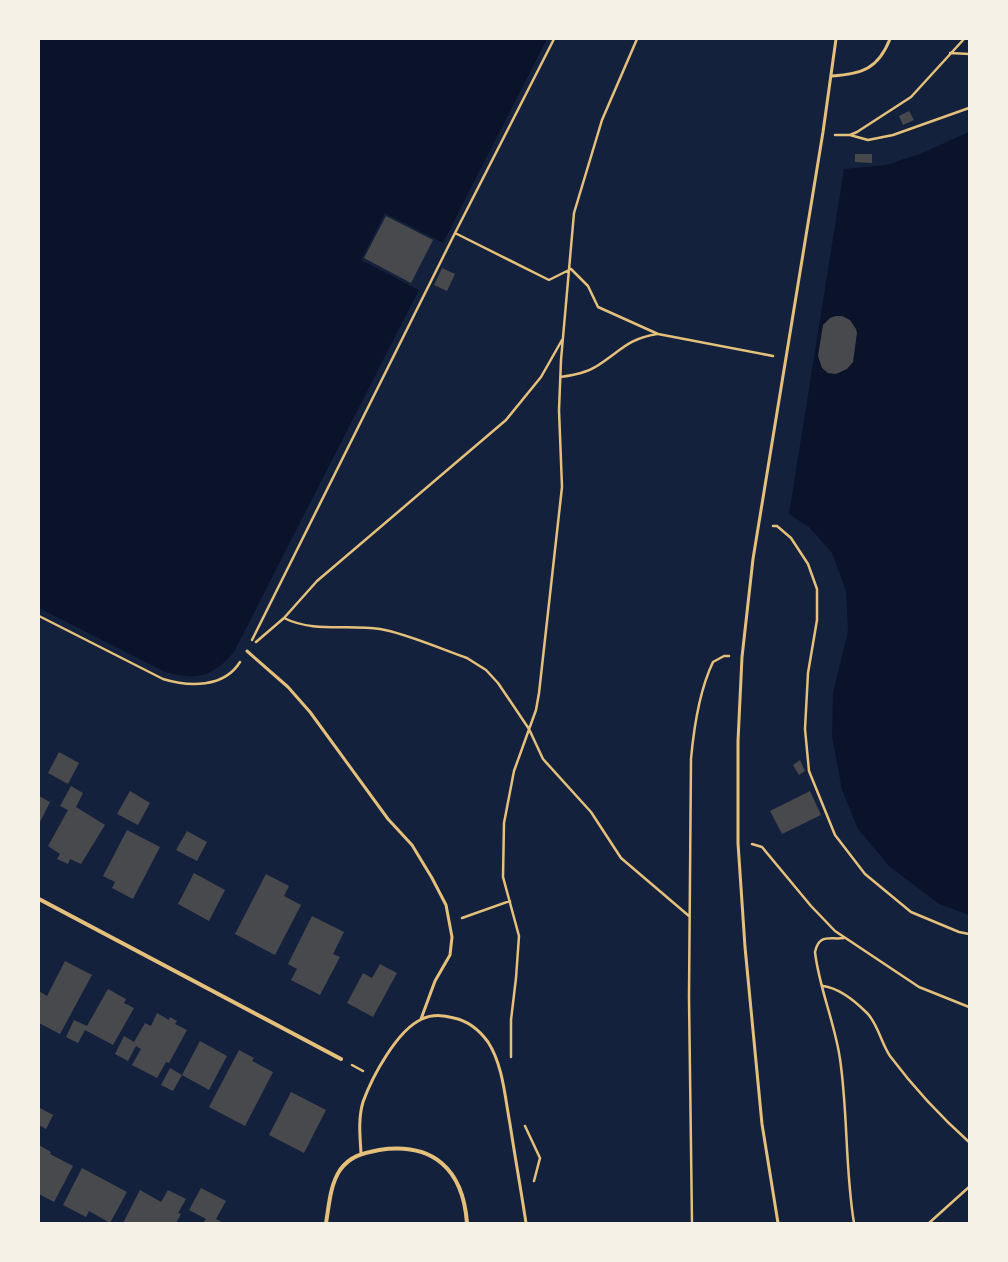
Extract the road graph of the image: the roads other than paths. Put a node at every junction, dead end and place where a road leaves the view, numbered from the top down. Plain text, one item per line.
1 (836, 39) edge
2 (890, 39) edge
3 (832, 76) junction
4 (247, 651) road end
5 (39, 899) edge
6 (421, 1019) junction
7 (341, 1059) road end
8 (361, 1153) junction
9 (326, 1223) edge
10 (467, 1223) edge
11 (526, 1223) edge
12 (778, 1223) edge

1 - 3 lane
2 - 3 lane
3 - 12 lane
4 - 6 lane
5 - 7 street
6 - 8 lane
6 - 11 lane
8 - 9 street
8 - 10 street

